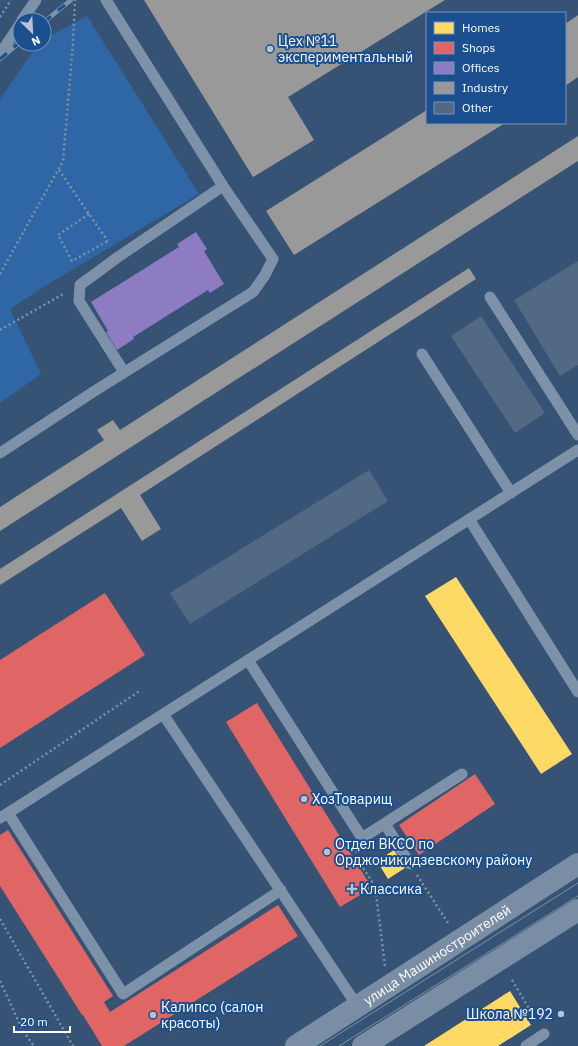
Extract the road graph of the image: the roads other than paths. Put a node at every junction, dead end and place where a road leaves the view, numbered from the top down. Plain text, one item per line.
1 (36, 0) edge
2 (106, 0) edge
3 (28, 12) edge
4 (12, 36) edge
5 (0, 54) edge
6 (224, 186) junction
7 (490, 297) dead end
8 (422, 354) dead end
9 (124, 372) junction
10 (578, 435) edge
11 (578, 450) edge
12 (0, 453) edge
13 (510, 493) junction
14 (469, 519) junction
15 (248, 660) junction
16 (578, 692) edge
17 (163, 714) junction
18 (462, 774) dead end
19 (4, 815) edge
20 (384, 824) junction
21 (410, 864) road end
22 (578, 864) edge
23 (281, 890) junction
24 (578, 910) edge
25 (358, 1007) junction
26 (544, 1034) road end
27 (296, 1046) edge
28 (363, 1046) edge
29 (526, 1046) edge

1 - 3 lane
2 - 6 lane
4 - 5 lane
6 - 9 lane
6 - 9 lane
7 - 10 lane
8 - 13 lane
9 - 12 lane
11 - 13 lane
13 - 14 lane
14 - 15 lane
14 - 16 lane
15 - 17 lane
15 - 20 lane
17 - 19 lane
17 - 23 lane
18 - 20 lane
19 - 23 lane
20 - 21 lane
22 - 25 main road, улица Машиностроителей
23 - 25 lane
24 - 28 main road
25 - 27 main road, улица Машиностроителей
26 - 29 lane

